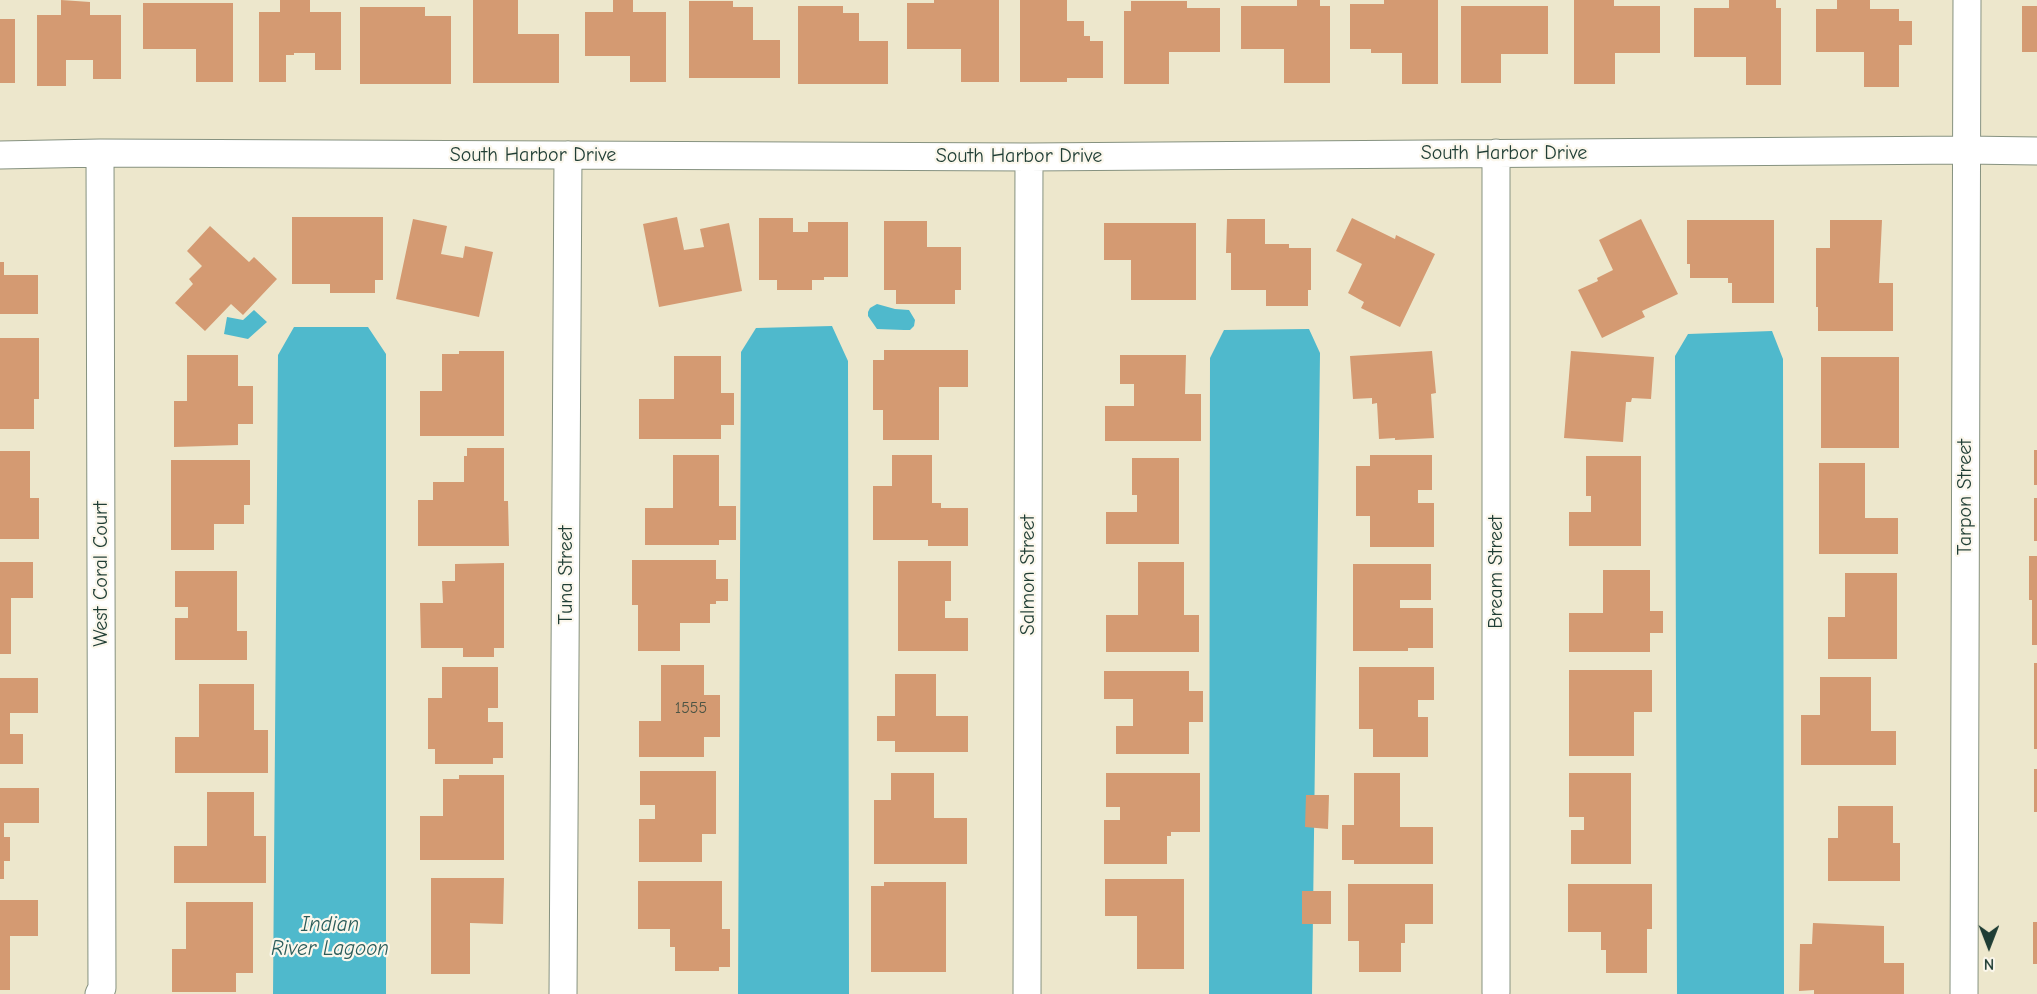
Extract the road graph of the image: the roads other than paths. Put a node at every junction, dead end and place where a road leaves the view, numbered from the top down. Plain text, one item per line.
1 (1967, 0) edge
2 (1966, 150) junction
3 (2037, 151) edge
4 (99, 153) junction
5 (1496, 153) junction
6 (0, 155) edge
7 (568, 155) junction
8 (1029, 157) junction
9 (1496, 992) dead end
10 (99, 994) edge
11 (563, 994) edge
12 (1027, 994) edge
13 (1964, 994) edge

1 - 2 street, Tarpon Street
2 - 3 street, South Harbor Drive
2 - 5 street, South Harbor Drive
2 - 13 street, Tarpon Street
4 - 6 street, South Harbor Drive
4 - 7 street, South Harbor Drive
4 - 10 street, West Coral Court
5 - 8 street, South Harbor Drive
5 - 9 street, Bream Street
7 - 8 street, South Harbor Drive
7 - 11 street, Tuna Street
8 - 12 street, Salmon Street

